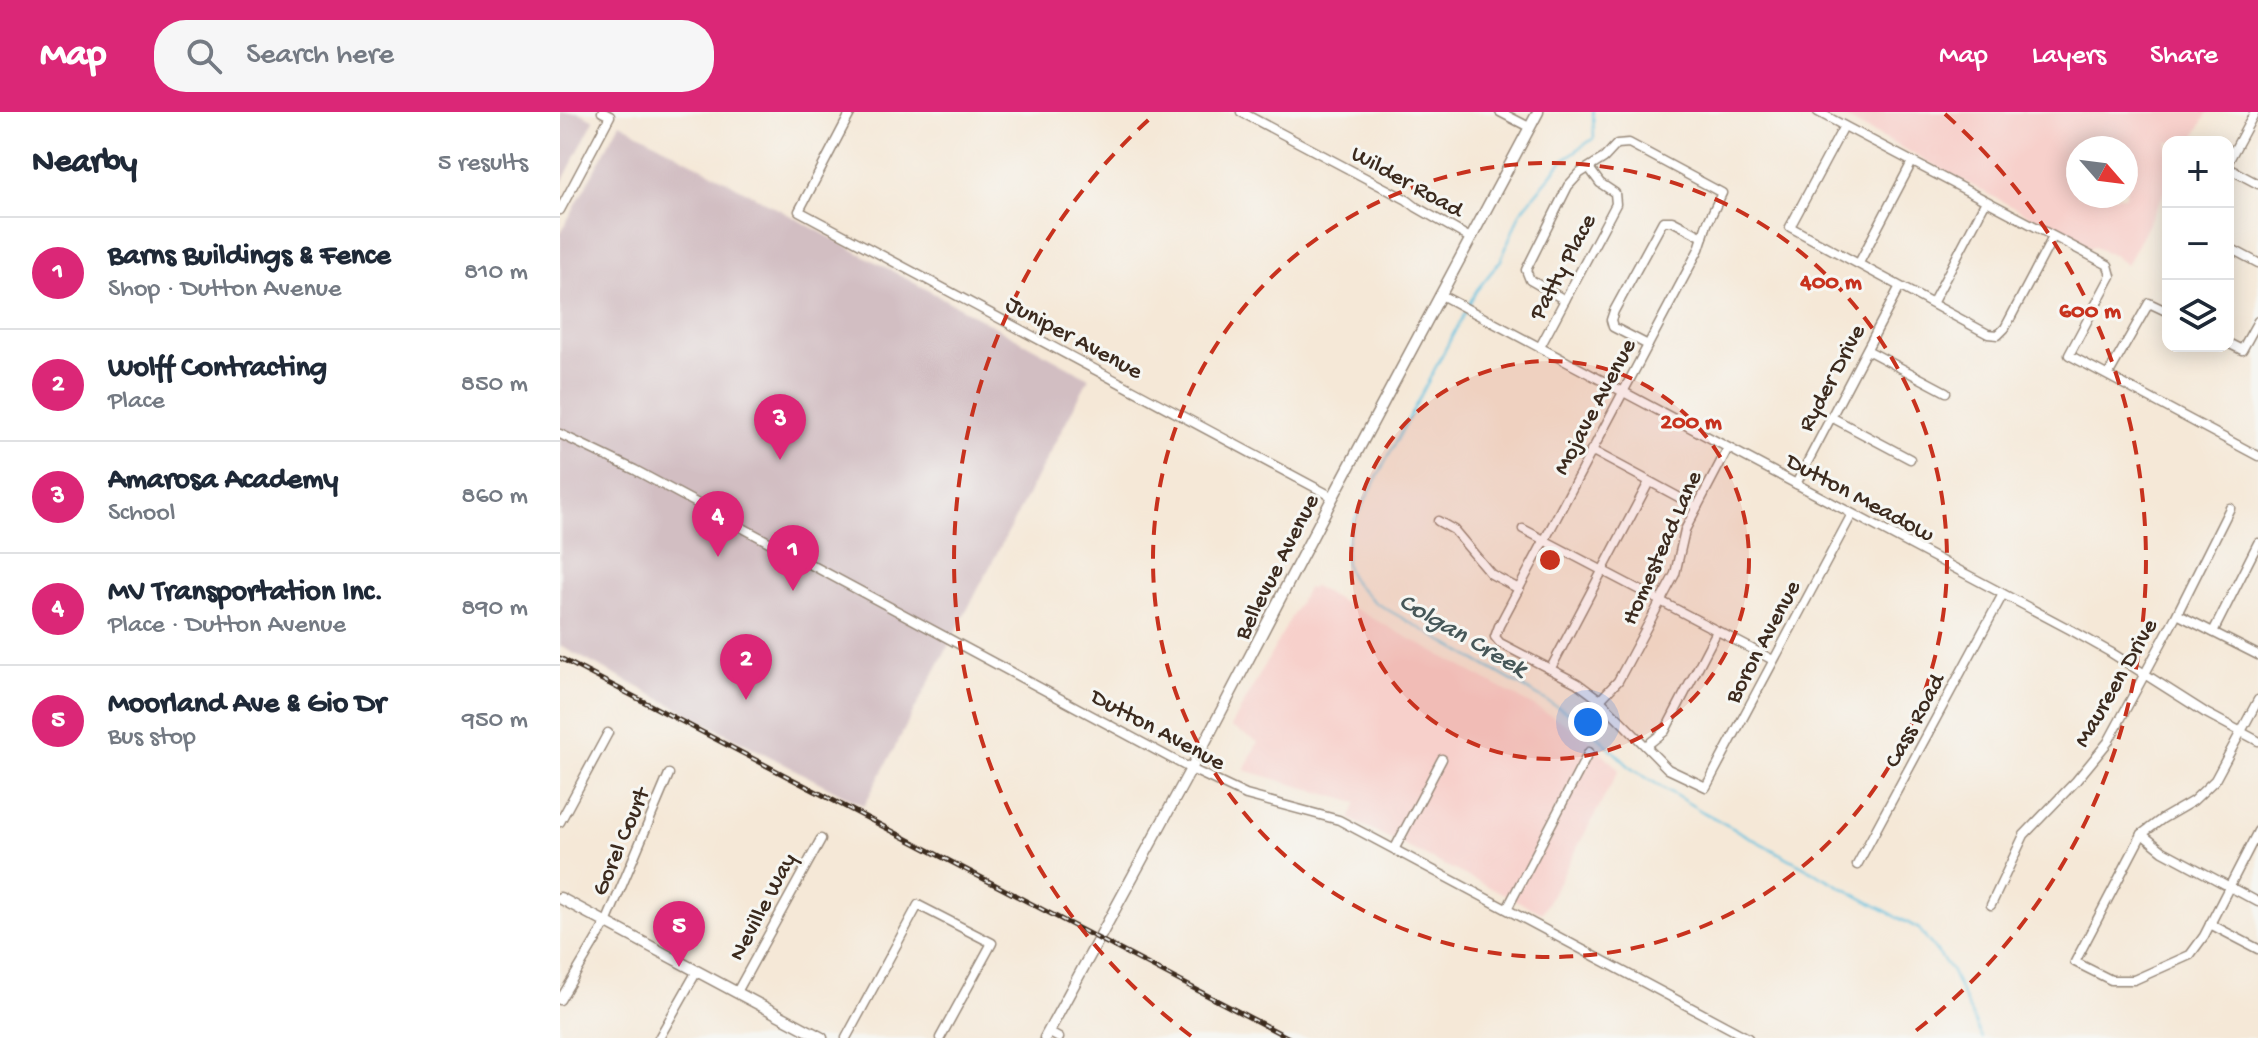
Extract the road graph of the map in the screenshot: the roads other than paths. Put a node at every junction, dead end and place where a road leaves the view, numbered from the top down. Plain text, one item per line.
1 (851, 112) edge
2 (1241, 112) edge
3 (1500, 112) edge
4 (1538, 112) edge
5 (1818, 112) edge
6 (2255, 112) edge
7 (606, 114) edge
8 (1844, 126) junction
9 (1529, 127) junction
10 (2234, 153) edge
11 (1912, 162) junction
12 (1589, 168) junction
13 (2234, 169) edge
14 (2258, 184) edge
15 (1986, 201) junction
16 (560, 210) edge
17 (1703, 237) junction
18 (2053, 237) junction
19 (1470, 238) junction
20 (2234, 250) edge
21 (1859, 263) junction
22 (2258, 263) edge
23 (1899, 288) junction
24 (1441, 295) junction
25 (1565, 300) junction
26 (1933, 302) junction
27 (2162, 309) edge
28 (2258, 321) edge
29 (1648, 345) junction
30 (2234, 346) edge
31 (1540, 347) junction
32 (1867, 350) junction
33 (2108, 375) junction
34 (1946, 392) dead end
35 (1623, 393) junction
36 (1831, 417) junction
37 (560, 434) edge
38 (1728, 448) junction
39 (1591, 450) junction
40 (2258, 456) edge
41 (1910, 459) dead end
42 (1649, 482) junction
43 (1796, 484) junction
44 (1333, 497) junction
45 (1697, 507) junction
46 (2230, 508) dead end
47 (1852, 514) junction
48 (1438, 521) dead end
49 (1523, 529) dead end
50 (1545, 541) junction
51 (2258, 543) edge
52 (1602, 571) junction
53 (1519, 589) junction
54 (2003, 594) junction
55 (1660, 601) junction
56 (2181, 616) dead end
57 (1717, 631) junction
58 (2213, 632) junction
59 (2258, 655) edge
60 (1773, 660) junction
61 (1551, 668) junction
62 (2144, 675) junction
63 (1600, 700) junction
64 (2258, 700) edge
65 (2242, 732) junction
66 (608, 733) dead end
67 (2258, 741) edge
68 (1646, 746) junction
69 (1589, 752) dead end
70 (1442, 759) dead end
71 (1191, 769) junction
72 (669, 774) dead end
73 (560, 822) edge
74 (2258, 831) edge
75 (2142, 834) junction
76 (821, 839) dead end
77 (1395, 848) junction
78 (1857, 865) dead end
79 (2229, 887) junction
80 (560, 898) edge
81 (2258, 902) edge
82 (1991, 905) dead end
83 (1507, 909) junction
84 (606, 923) junction
85 (2210, 924) junction
86 (2258, 949) edge
87 (697, 971) junction
88 (737, 992) junction
89 (560, 1000) edge
90 (1047, 1035) edge
91 (659, 1038) edge
92 (822, 1038) edge
93 (846, 1038) edge
94 (940, 1038) edge
95 (1059, 1038) edge
96 (1748, 1038) edge

1 - 44 street, Juniper Avenue
2 - 19 street, Wilder Road
3 - 9 street
4 - 9 street, Bellevue Avenue
5 - 8 street
6 - 10 street
7 - 16 street
8 - 11 street
8 - 21 street
9 - 19 street, Bellevue Avenue
11 - 15 street
11 - 21 street
12 - 17 street, Mojave Avenue
12 - 25 street, Patty Place
12 - 25 street
13 - 14 street
15 - 18 street
15 - 26 street
17 - 29 street, Mojave Avenue
17 - 29 street
18 - 26 street
18 - 33 street
19 - 24 street, Bellevue Avenue
20 - 22 street
21 - 23 street
23 - 26 street
23 - 32 street, Ryder Drive
24 - 31 street, Dutton Meadow
24 - 44 street, Bellevue Avenue
25 - 31 street, Patty Place
27 - 33 street
28 - 30 street
29 - 35 street, Mojave Avenue
31 - 35 street, Dutton Meadow
32 - 34 street
32 - 36 street, Ryder Drive
33 - 40 street
35 - 38 street, Dutton Meadow
35 - 39 street, Mojave Avenue
36 - 41 street
36 - 43 street, Ryder Drive
37 - 71 street, Dutton Avenue
38 - 43 street, Dutton Meadow
38 - 45 street, Homestead Lane
39 - 42 street
39 - 50 street, Mojave Avenue
42 - 45 street
42 - 52 street
43 - 47 street, Dutton Meadow
44 - 71 street, Bellevue Avenue
45 - 55 street, Homestead Lane
46 - 62 street, Maureen Drive
47 - 54 street, Dutton Meadow
47 - 60 street, Boron Avenue
48 - 53 street
49 - 50 street
50 - 52 street
50 - 53 street, Mojave Avenue
51 - 58 street
52 - 55 street
52 - 61 street
53 - 61 street, Mojave Avenue
54 - 62 street, Dutton Meadow
54 - 78 street, Cass Road
55 - 57 street
55 - 63 street, Homestead Lane
56 - 58 street
57 - 60 street
57 - 68 street
58 - 59 street
60 - 68 street, Boron Avenue
61 - 63 street
62 - 65 street, Dutton Meadow
62 - 82 street, Maureen Drive
63 - 68 street
64 - 65 street
65 - 67 street, Dutton Meadow
65 - 75 street
66 - 73 street
69 - 83 street
70 - 77 street
71 - 77 street, Dutton Avenue
71 - 90 street, Bellevue Avenue
72 - 84 street, Gorel Court
74 - 79 street
75 - 79 street
75 - 85 street
76 - 88 street, Neville Way
77 - 83 street, Dutton Avenue
79 - 81 street
79 - 85 street
80 - 84 street
83 - 96 street, Dutton Avenue
84 - 87 street
84 - 89 street, Gorel Court
85 - 86 street
87 - 88 street
87 - 91 street
88 - 92 street
90 - 95 street
93 - 94 street

